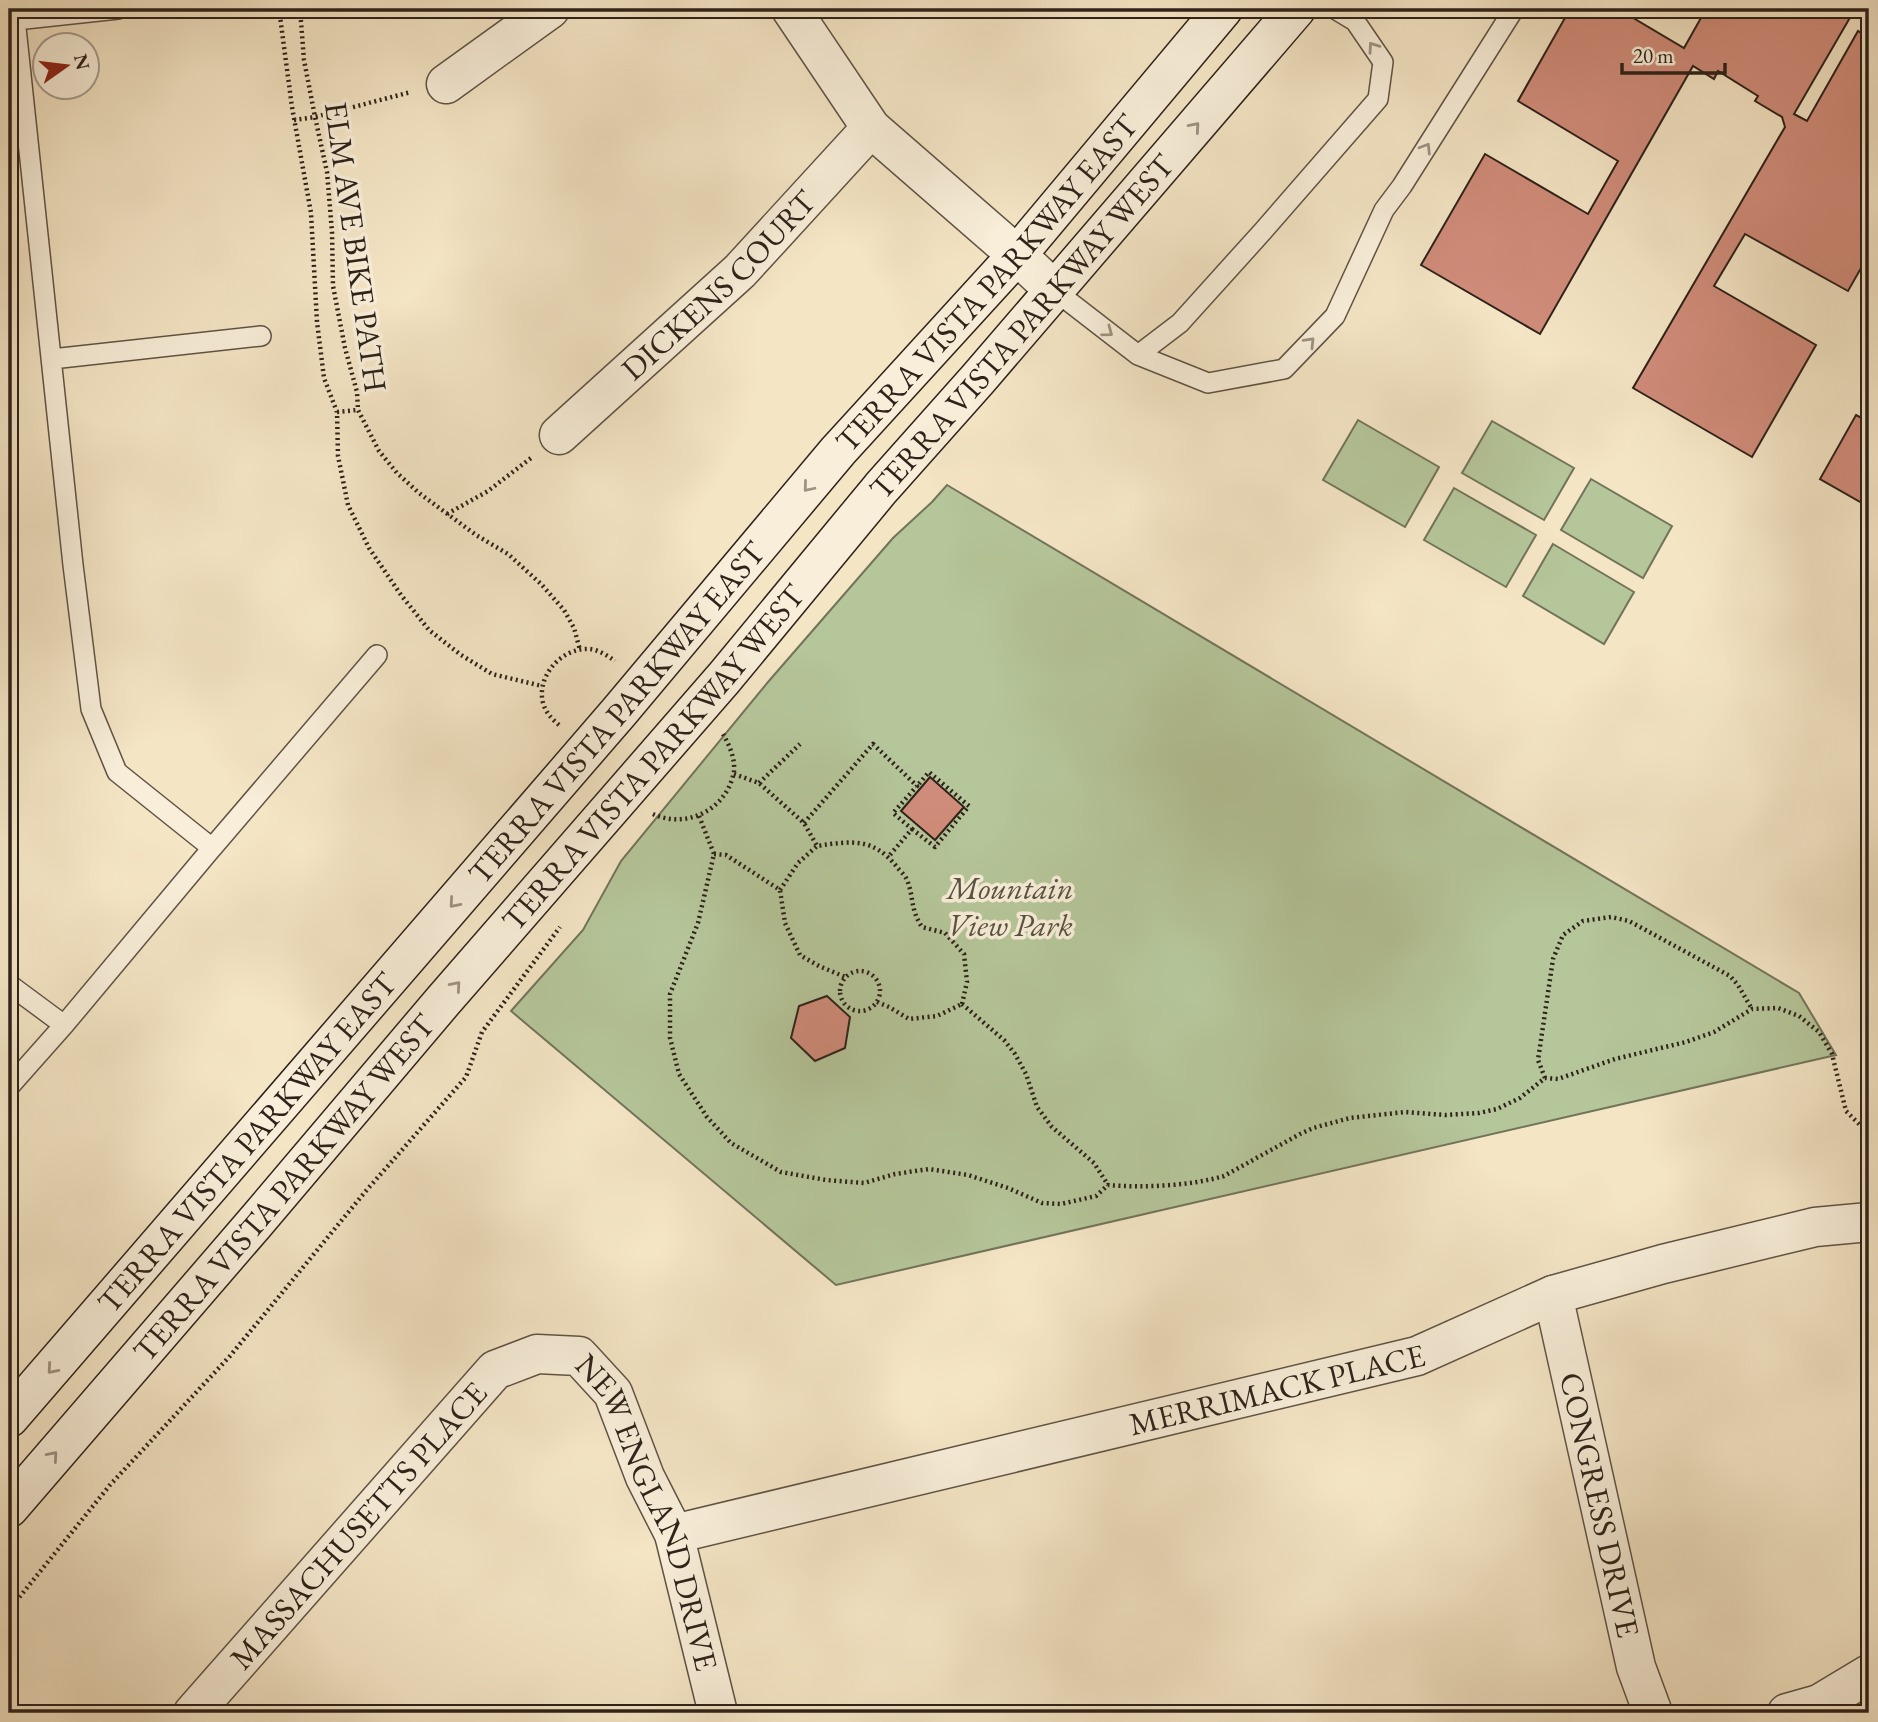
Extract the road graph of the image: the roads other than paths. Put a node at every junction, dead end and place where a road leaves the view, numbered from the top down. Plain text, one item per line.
1 (118, 9) edge
2 (550, 9) edge
3 (791, 9) edge
4 (1223, 9) edge
5 (1296, 9) edge
6 (1335, 9) edge
7 (1514, 9) edge
8 (15, 15) edge
9 (446, 84) road end
10 (871, 128) junction
11 (1017, 255) junction
12 (1054, 290) junction
13 (261, 336) dead end
14 (1138, 355) junction
15 (52, 359) junction
16 (559, 435) road end
17 (377, 655) dead end
18 (212, 848) junction
19 (9, 985) edge
20 (64, 1025) junction
21 (9, 1087) edge
22 (1869, 1222) edge
23 (1553, 1296) junction
24 (537, 1354) joint
25 (9, 1418) edge
26 (9, 1508) edge
27 (674, 1534) junction
28 (1869, 1674) edge
29 (193, 1713) edge
30 (718, 1713) edge
31 (1653, 1713) edge
32 (1787, 1713) edge

1 - 8 lane
2 - 9 street
3 - 10 street
4 - 11 street, TERRA VISTA PARKWAY EAST
12 -> 5 street, TERRA VISTA PARKWAY WEST
14 -> 6 lane
14 -> 7 lane
8 - 15 lane
10 - 11 street
10 - 16 street, DICKENS COURT
11 - 12 street
11 -> 25 street, TERRA VISTA PARKWAY EAST
12 -> 14 lane
26 -> 12 street, TERRA VISTA PARKWAY WEST
13 - 15 lane
15 - 18 lane
17 - 18 lane
18 - 20 lane
19 - 20 lane
20 - 21 lane
22 - 23 street, MERRIMACK PLACE
23 - 27 street, MERRIMACK PLACE
23 - 31 street, CONGRESS DRIVE
24 - 27 street, NEW ENGLAND DRIVE
24 - 29 street, MASSACHUSETTS PLACE
27 - 30 street, NEW ENGLAND DRIVE
28 - 32 street

